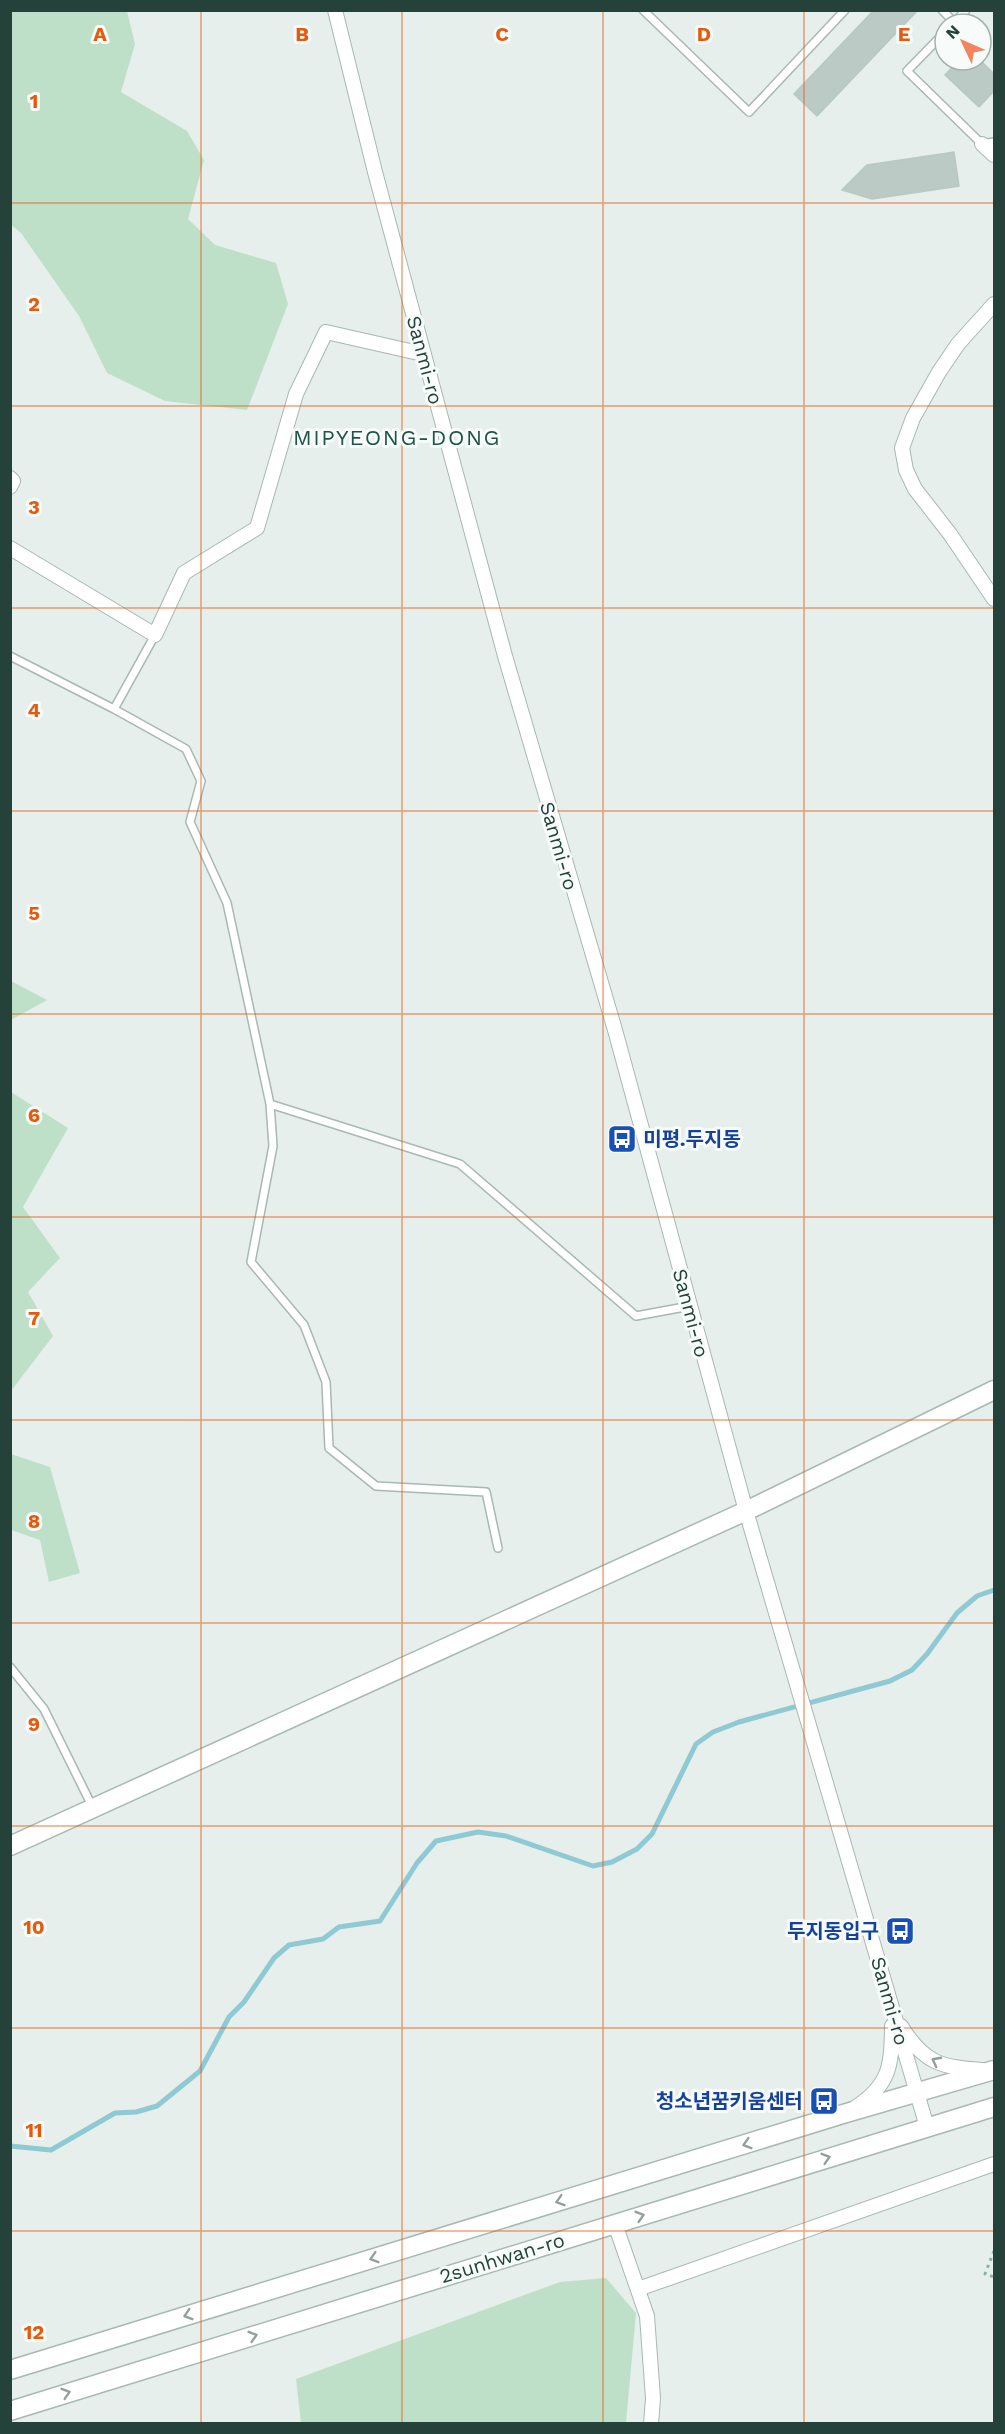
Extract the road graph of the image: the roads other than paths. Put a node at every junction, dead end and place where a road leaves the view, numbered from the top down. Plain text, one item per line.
1 (335, 10) edge
2 (643, 10) edge
3 (845, 10) edge
4 (933, 44) edge
5 (988, 143) edge
6 (994, 155) edge
7 (994, 304) edge
8 (423, 354) junction
9 (10, 478) edge
10 (10, 487) edge
11 (10, 548) edge
12 (994, 599) edge
13 (155, 634) junction
14 (10, 656) edge
15 (114, 709) junction
16 (270, 1104) junction
17 (690, 1306) junction
18 (994, 1390) edge
19 (746, 1511) junction
20 (498, 1548) dead end
21 (10, 1667) edge
22 (93, 1809) junction
23 (10, 1846) edge
24 (892, 2009) junction
25 (993, 2070) edge
26 (916, 2092) junction
27 (994, 2107) edge
28 (843, 2114) junction
29 (927, 2127) junction
30 (994, 2164) edge
31 (615, 2224) junction
32 (638, 2289) junction
33 (10, 2370) edge
34 (10, 2411) edge
35 (651, 2424) edge

1 - 8 street, Sanmi-ro
2 - 3 lane
4 - 5 lane
5 - 6 street
7 - 12 street
8 - 13 street
8 - 17 street, Sanmi-ro
9 - 10 street
11 - 13 street
13 - 15 lane
14 - 15 lane
15 - 16 lane
16 - 17 lane
16 - 20 lane
17 - 19 street, Sanmi-ro
18 - 19 street
19 - 22 street
19 - 24 street, Sanmi-ro
21 - 22 lane
22 - 23 street
25 -> 24 street
24 - 26 street, Sanmi-ro
24 - 28 street
25 - 26 street, 2sunhwan-ro
26 - 28 street, 2sunhwan-ro
26 - 29 street, Sanmi-ro
27 - 29 street, 2sunhwan-ro
28 -> 33 street, 2sunhwan-ro
31 -> 29 street, 2sunhwan-ro
30 - 32 street
31 - 32 street
34 -> 31 street, 2sunhwan-ro
32 - 35 street

